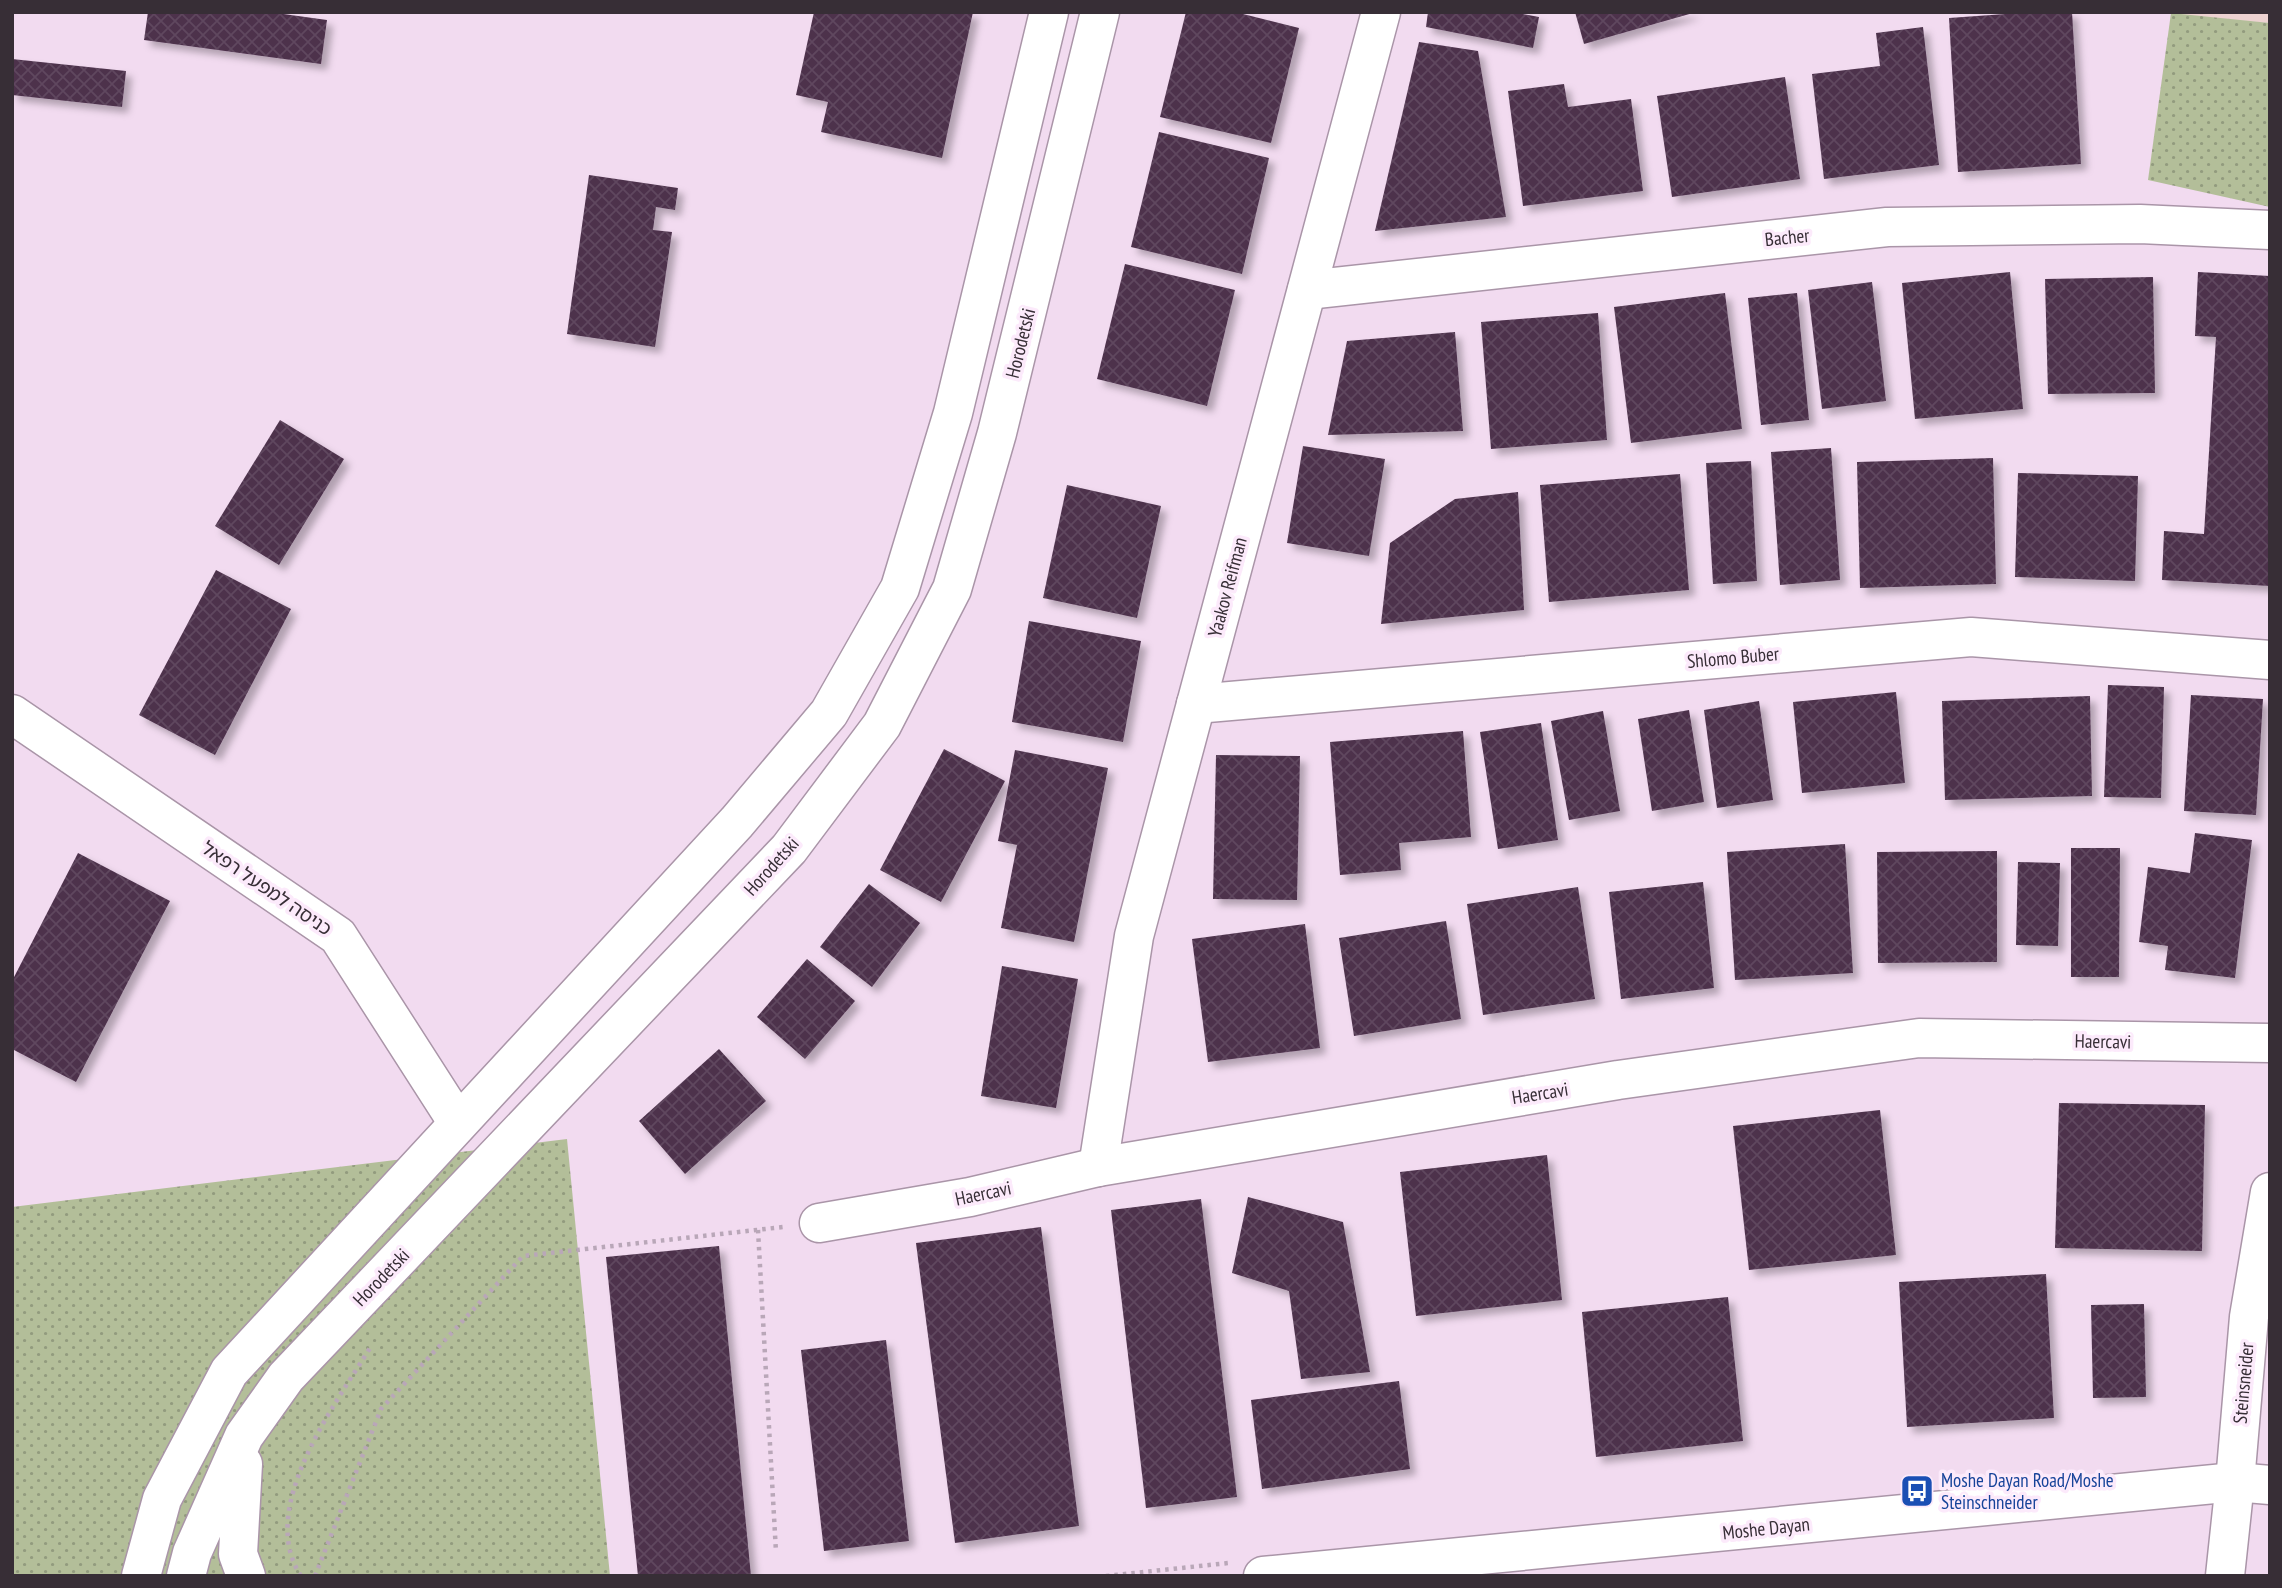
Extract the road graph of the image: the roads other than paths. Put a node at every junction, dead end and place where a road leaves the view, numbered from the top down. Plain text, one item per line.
1 (1049, 12) edge
2 (1100, 12) edge
3 (1381, 12) edge
4 (2270, 230) edge
5 (1307, 290) junction
6 (2270, 660) edge
7 (1196, 704) junction
8 (12, 714) edge
9 (2270, 1043) edge
10 (458, 1123) junction
11 (1098, 1167) junction
12 (2270, 1192) edge
13 (819, 1223) road end
14 (244, 1436) junction
15 (2253, 1484) edge
16 (141, 1576) edge
17 (187, 1576) edge
18 (246, 1576) edge
19 (1263, 1576) edge
20 (2225, 1576) edge

1 - 10 street
2 - 14 street, Horodetski
3 - 5 street, Yaakov Reifman
4 - 5 street, Bacher
5 - 7 street, Yaakov Reifman
6 - 7 street, Shlomo Buber
7 - 11 street, Yaakov Reifman
8 - 10 street, כניסה למפעל רפאל
9 - 11 street, Haercavi
10 - 16 street
11 - 13 street, Haercavi
12 - 15 street, Steinsneider
14 - 17 street, Horodetski
14 - 18 street
15 - 19 street, Moshe Dayan
15 - 20 street, Steinsneider

